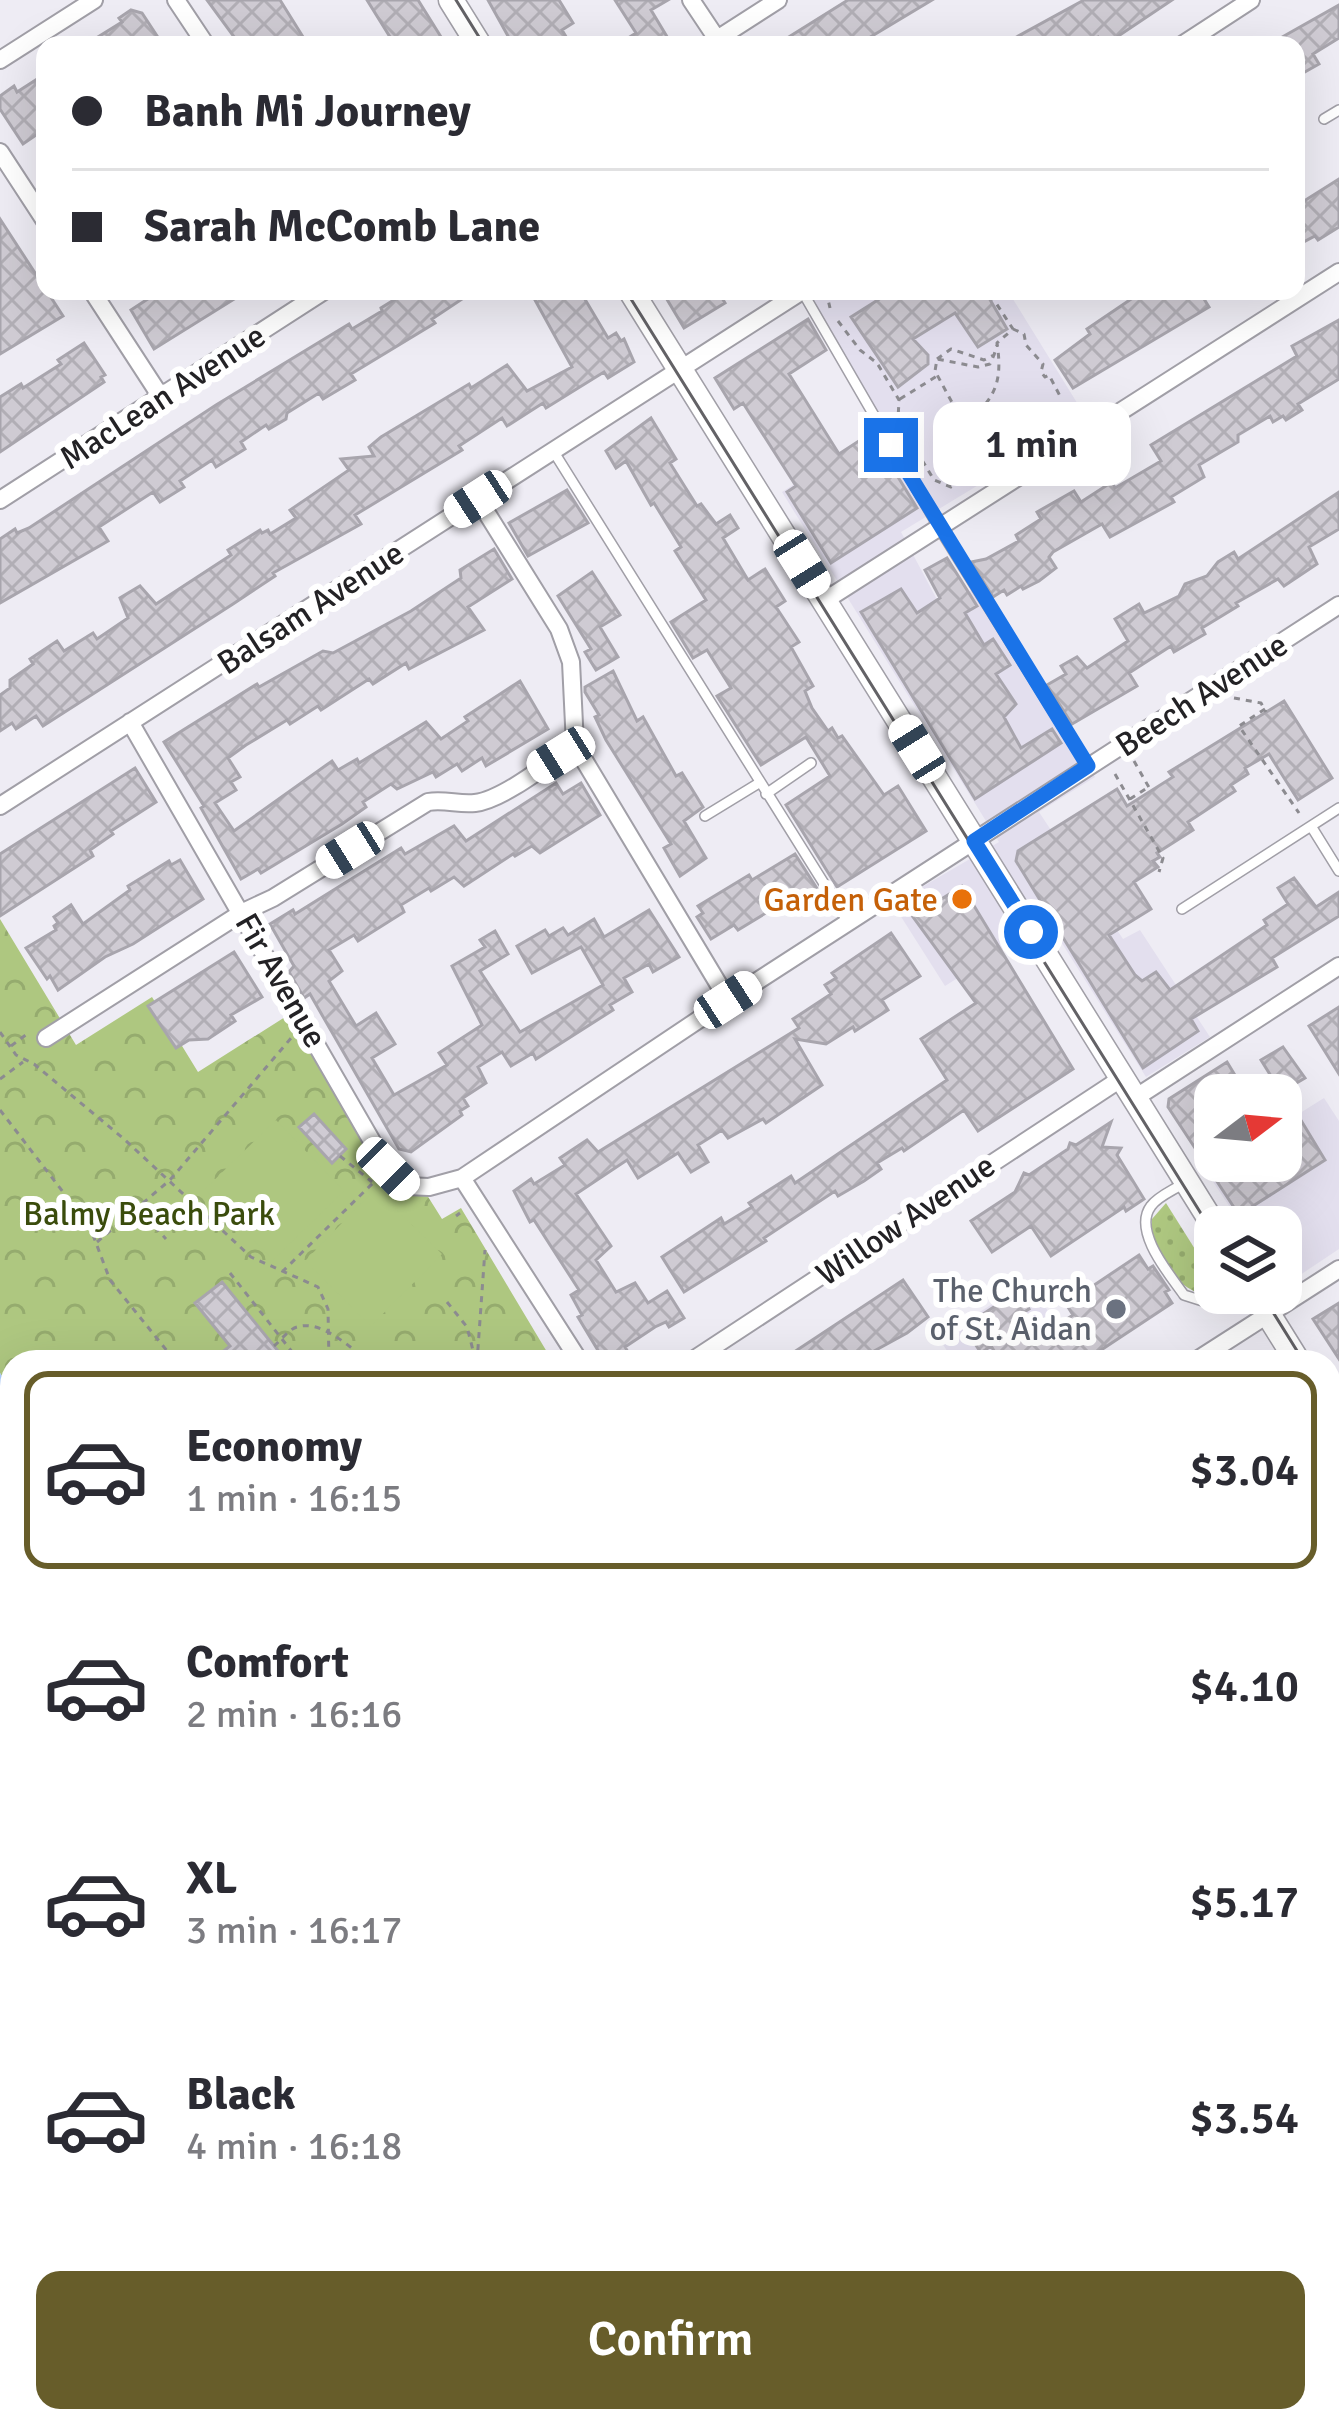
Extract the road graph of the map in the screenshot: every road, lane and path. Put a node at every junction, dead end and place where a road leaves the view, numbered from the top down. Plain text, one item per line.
1 (94, 0) edge
2 (176, 0) edge
3 (451, 0) edge
4 (691, 0) edge
5 (778, 0) edge
6 (1251, 0) edge
7 (39, 36) edge
8 (200, 36) edge
9 (473, 36) edge
10 (710, 36) edge
11 (722, 36) edge
12 (1196, 36) edge
13 (36, 38) edge
14 (0, 61) edge
15 (1339, 110) edge
16 (1324, 119) dead end
17 (0, 152) edge
18 (36, 206) edge
19 (1339, 272) edge
20 (1305, 294) edge
21 (98, 300) edge
22 (310, 300) edge
23 (637, 300) edge
24 (787, 300) edge
25 (807, 300) edge
26 (828, 300) edge
27 (994, 300) edge
28 (1295, 300) edge
29 (1013, 329) junction
30 (997, 343) junction
31 (994, 355) junction
32 (938, 359) junction
33 (679, 367) junction
34 (937, 376) junction
35 (1060, 396) dead end
36 (161, 397) junction
37 (898, 400) junction
38 (968, 433) junction
39 (552, 449) junction
40 (987, 466) junction
41 (996, 466) dead end
42 (478, 499) junction
43 (0, 500) edge
44 (938, 526) junction
45 (824, 601) junction
46 (1339, 605) edge
47 (1220, 694) dead end
48 (130, 722) junction
49 (575, 745) junction
50 (811, 764) dead end
51 (1136, 764) dead end
52 (1088, 766) junction
53 (1114, 772) dead end
54 (758, 782) junction
55 (766, 794) junction
56 (1127, 800) junction
57 (0, 806) edge
58 (1339, 808) edge
59 (705, 815) dead end
60 (1311, 826) junction
61 (974, 841) junction
62 (1339, 871) edge
63 (1159, 872) dead end
64 (1182, 909) dead end
65 (244, 912) junction
66 (848, 922) junction
67 (1339, 967) edge
68 (728, 1000) junction
69 (0, 1032) edge
70 (292, 1033) dead end
71 (46, 1038) dead end
72 (26, 1060) junction
73 (0, 1079) edge
74 (1128, 1088) junction
75 (0, 1111) edge
76 (340, 1156) dead end
77 (383, 1174) dead end
78 (462, 1178) junction
79 (170, 1180) junction
80 (1186, 1182) junction
81 (374, 1183) junction
82 (1201, 1206) edge
83 (138, 1208) junction
84 (487, 1237) dead end
85 (166, 1239) dead end
86 (95, 1243) junction
87 (1339, 1269) edge
88 (282, 1272) junction
89 (230, 1273) dead end
90 (1302, 1286) edge
91 (1194, 1298) edge
92 (447, 1302) dead end
93 (1250, 1314) edge
94 (1268, 1314) edge
95 (328, 1332) junction
96 (282, 1339) junction
97 (274, 1346) dead end
98 (166, 1350) edge
99 (291, 1350) edge
100 (329, 1350) edge
101 (353, 1350) edge
102 (474, 1350) edge
103 (477, 1350) edge
104 (572, 1350) edge
105 (709, 1350) edge
106 (1208, 1350) edge
107 (1291, 1350) edge

1 - 7 street
2 - 8 street
3 - 9 main road
4 - 10 street
5 - 11 street
6 - 12 street
13 - 14 street
15 - 16 lane
17 - 18 street
19 - 20 street
21 - 36 street
22 - 36 street, MacLean Avenue
23 - 33 main road
24 - 33 street, Balsam Avenue
25 - 44 lane
26 - 37 path
27 - 29 path
28 - 44 street
29 - 30 path
29 - 35 path
30 - 31 path
30 - 38 path
31 - 32 path
31 - 32 path
32 - 34 path
33 - 39 street, Balsam Avenue
33 - 45 main road
34 - 37 path
34 - 38 path
36 - 43 street, MacLean Avenue
37 - 40 path
38 - 40 path
39 - 42 street, Balsam Avenue
39 - 54 lane
40 - 41 path
42 - 48 street, Balsam Avenue
42 - 49 street
44 - 45 street
44 - 52 lane
45 - 61 main road
46 - 52 street, Beech Avenue
47 - 60 path
48 - 57 street, Balsam Avenue
48 - 65 street, Fir Avenue
49 - 65 street
49 - 68 street
50 - 55 lane
51 - 56 path
52 - 61 street, Beech Avenue
53 - 56 path
54 - 55 lane
54 - 59 lane
55 - 66 lane
56 - 63 path
58 - 60 lane
60 - 62 lane
60 - 64 lane
61 - 66 street, Beech Avenue
61 - 74 main road
65 - 71 street
65 - 78 street, Fir Avenue
66 - 68 street, Beech Avenue
67 - 74 street, Willow Avenue
68 - 78 street, Beech Avenue
69 - 72 path
70 - 79 path
72 - 73 path
72 - 79 path
74 - 80 main road
74 - 105 street, Willow Avenue
75 - 86 path
76 - 81 path
77 - 81 path
78 - 104 street
79 - 83 path
79 - 88 path
80 - 82 main road
80 - 91 lane
81 - 88 path
83 - 85 path
83 - 86 path
84 - 103 path
86 - 98 path
87 - 90 street
88 - 95 path
89 - 96 path
92 - 102 path
93 - 106 street
94 - 107 main road
95 - 96 path
95 - 100 path
95 - 101 path
96 - 97 path
96 - 99 path

